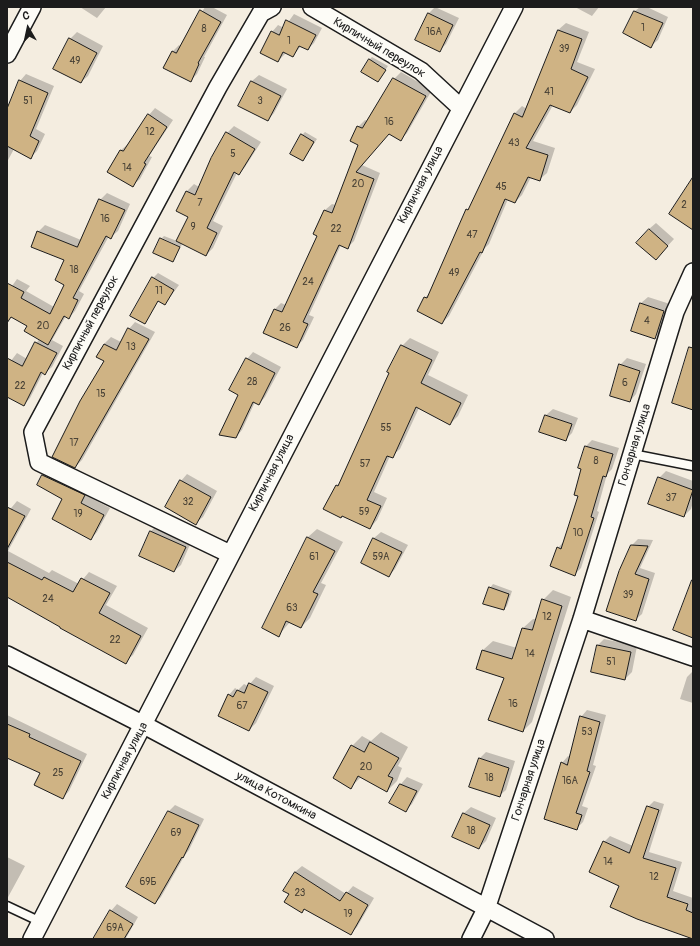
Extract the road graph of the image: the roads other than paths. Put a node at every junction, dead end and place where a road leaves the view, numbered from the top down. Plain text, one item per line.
1 (32, 7) edge
2 (272, 7) edge
3 (312, 7) edge
4 (514, 7) edge
5 (7, 54) edge
6 (461, 108) junction
7 (693, 272) edge
8 (632, 454) junction
9 (693, 466) edge
10 (230, 554) junction
11 (582, 619) junction
12 (7, 655) edge
13 (693, 657) edge
14 (144, 725) junction
15 (7, 906) edge
16 (486, 909) junction
17 (40, 922) junction
18 (32, 939) edge
19 (471, 939) edge
20 (545, 939) edge

1 - 5 street
2 - 10 street, Кирпичный переулок
3 - 6 street, Кирпичный переулок
4 - 6 street, Кирпичная улица
6 - 10 street, Кирпичная улица
7 - 8 street, Гончарная улица
8 - 9 lane
8 - 11 street, Гончарная улица
10 - 14 street, Кирпичная улица
11 - 13 street
11 - 16 street, Гончарная улица
12 - 14 street, улица Котомкина
14 - 16 street, улица Котомкина
14 - 17 street, Кирпичная улица
15 - 17 lane
16 - 19 street, Гончарная улица
16 - 20 street, улица Котомкина
17 - 18 street, Кирпичная улица

